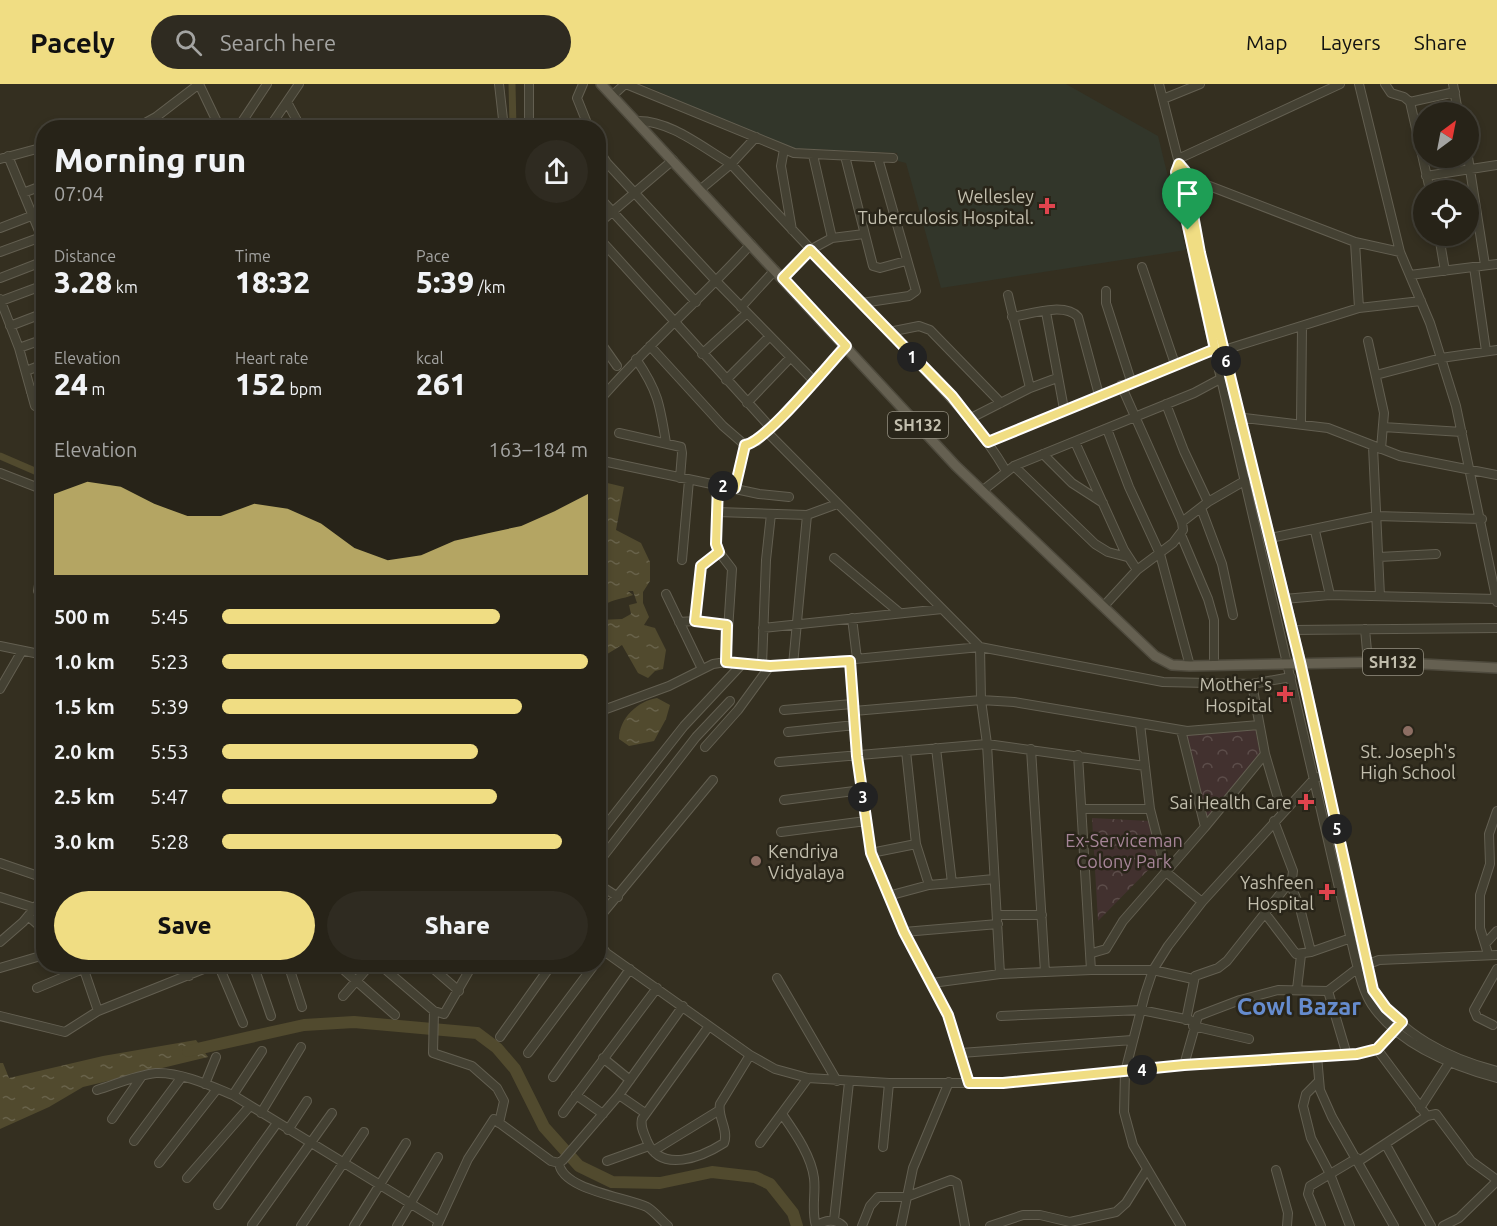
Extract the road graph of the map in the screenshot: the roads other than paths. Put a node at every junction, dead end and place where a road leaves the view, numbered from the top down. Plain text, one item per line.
1 (199, 84) edge
2 (267, 84) edge
3 (299, 84) edge
4 (499, 84) edge
5 (529, 84) edge
6 (583, 84) edge
7 (601, 84) edge
8 (626, 84) edge
9 (1159, 84) edge
10 (1200, 84) edge
11 (1359, 84) edge
12 (1385, 84) edge
13 (1334, 85) edge
14 (1454, 88) edge
15 (613, 96) junction
16 (1162, 99) junction
17 (287, 102) junction
18 (1410, 102) junction
19 (151, 120) edge
20 (216, 120) edge
21 (243, 120) edge
22 (275, 120) edge
23 (297, 120) edge
24 (502, 120) edge
25 (529, 120) edge
26 (586, 120) edge
27 (637, 121) junction
28 (756, 137) junction
29 (36, 149) edge
30 (784, 149) junction
31 (813, 155) junction
32 (845, 156) junction
33 (4, 158) edge
34 (878, 158) junction
35 (893, 158) dead end
36 (673, 160) junction
37 (606, 161) edge
38 (1179, 161) junction
39 (731, 164) junction
40 (1497, 165) edge
41 (1471, 169) junction
42 (1426, 176) junction
43 (1186, 177) junction
44 (1427, 180) edge
45 (36, 188) edge
46 (700, 189) junction
47 (635, 190) junction
48 (23, 193) junction
49 (606, 205) edge
50 (612, 211) junction
51 (36, 214) edge
52 (32, 216) junction
53 (606, 217) edge
54 (36, 224) edge
55 (0, 228) edge
56 (792, 230) junction
57 (864, 234) junction
58 (832, 238) junction
59 (36, 241) edge
60 (1355, 242) junction
61 (751, 244) junction
62 (606, 246) edge
63 (1441, 246) edge
64 (810, 250) junction
65 (0, 252) edge
66 (1400, 252) junction
67 (906, 261) junction
68 (36, 264) edge
69 (1497, 264) edge
70 (1485, 265) junction
71 (1142, 267) dead end
72 (1474, 267) junction
73 (775, 270) junction
74 (1445, 271) junction
75 (1410, 275) junction
76 (0, 278) edge
77 (783, 278) junction
78 (717, 282) junction
79 (36, 288) edge
80 (1106, 291) dead end
81 (1008, 295) dead end
82 (0, 300) edge
83 (1421, 301) junction
84 (696, 302) junction
85 (862, 303) junction
86 (1359, 308) junction
87 (744, 310) junction
88 (1046, 312) junction
89 (36, 316) edge
90 (1012, 317) junction
91 (675, 322) junction
92 (10, 326) junction
93 (1302, 327) junction
94 (889, 332) junction
95 (770, 337) junction
96 (1368, 341) dead end
97 (36, 342) edge
98 (650, 346) junction
99 (846, 346) junction
100 (19, 348) junction
101 (1219, 349) junction
102 (606, 350) edge
103 (1497, 350) edge
104 (1486, 351) junction
105 (702, 354) junction
106 (790, 358) junction
107 (1441, 358) junction
108 (636, 359) junction
109 (1175, 364) junction
110 (617, 366) dead end
111 (36, 367) edge
112 (26, 371) junction
113 (1376, 375) junction
114 (1057, 378) junction
115 (1222, 378) junction
116 (726, 380) junction
117 (813, 380) junction
118 (1131, 381) junction
119 (1121, 385) junction
120 (1030, 388) junction
121 (36, 390) edge
122 (31, 392) junction
123 (606, 393) edge
124 (1099, 395) junction
125 (747, 403) junction
126 (1001, 403) junction
127 (1166, 404) junction
128 (36, 407) edge
129 (1064, 409) junction
130 (1135, 417) junction
131 (971, 418) junction
132 (1236, 418) junction
133 (1301, 423) junction
134 (1383, 427) junction
135 (1107, 429) junction
136 (769, 430) junction
137 (1462, 432) junction
138 (619, 433) dead end
139 (988, 442) junction
140 (1075, 442) junction
141 (666, 443) junction
142 (745, 445) junction
143 (1377, 448) junction
144 (1043, 454) junction
145 (606, 462) edge
146 (1014, 466) junction
147 (1006, 471) junction
148 (1471, 471) junction
149 (0, 473) edge
150 (1497, 475) edge
151 (680, 478) junction
152 (689, 480) junction
153 (1246, 480) junction
154 (718, 485) junction
155 (36, 487) edge
156 (735, 488) junction
157 (982, 491) junction
158 (789, 497) dead end
159 (1208, 502) junction
160 (837, 504) junction
161 (1104, 504) junction
162 (1201, 508) junction
163 (717, 512) junction
164 (771, 514) junction
165 (807, 514) junction
166 (1376, 516) junction
167 (1482, 519) junction
168 (1182, 522) junction
169 (1315, 531) junction
170 (1181, 536) junction
171 (1270, 538) junction
172 (719, 552) junction
173 (1160, 554) junction
174 (1436, 554) dead end
175 (1127, 557) junction
176 (1379, 557) junction
177 (834, 558) dead end
178 (682, 560) dead end
179 (1137, 570) junction
180 (666, 594) dead end
181 (1330, 595) junction
182 (1380, 596) junction
183 (1284, 599) junction
184 (1497, 600) edge
185 (1102, 607) junction
186 (942, 609) junction
187 (900, 613) junction
188 (1233, 615) dead end
189 (852, 618) junction
190 (695, 621) junction
191 (679, 622) junction
192 (727, 625) junction
193 (796, 625) junction
194 (763, 628) junction
195 (1497, 628) edge
196 (1365, 629) junction
197 (1292, 630) junction
198 (0, 646) edge
199 (980, 647) junction
200 (22, 651) junction
201 (36, 654) edge
202 (853, 660) junction
203 (726, 662) junction
204 (1300, 662) junction
205 (1368, 662) junction
206 (743, 663) junction
207 (1288, 663) junction
208 (766, 665) junction
209 (793, 665) junction
210 (1190, 666) junction
211 (1214, 666) junction
212 (1497, 668) edge
213 (702, 669) junction
214 (1291, 677) junction
215 (1252, 684) junction
216 (0, 689) edge
217 (981, 700) junction
218 (730, 701) dead end
219 (853, 708) junction
220 (606, 709) edge
221 (784, 710) dead end
222 (1140, 724) junction
223 (1259, 724) junction
224 (855, 725) junction
225 (1181, 730) junction
226 (788, 732) dead end
227 (987, 744) junction
228 (705, 747) dead end
229 (936, 748) junction
230 (1031, 749) junction
231 (906, 750) junction
232 (1264, 754) junction
233 (1078, 755) junction
234 (857, 756) junction
235 (778, 762) dead end
236 (1145, 766) junction
237 (1325, 774) junction
238 (1314, 779) junction
239 (713, 780) dead end
240 (862, 790) junction
241 (783, 800) dead end
242 (1082, 809) junction
243 (1150, 809) junction
244 (1497, 811) edge
245 (1282, 812) junction
246 (866, 821) junction
247 (1274, 821) junction
248 (606, 825) edge
249 (1205, 827) junction
250 (782, 832) dead end
251 (916, 844) junction
252 (606, 853) edge
253 (871, 853) junction
254 (0, 863) edge
255 (1166, 872) junction
256 (36, 875) edge
257 (994, 879) junction
258 (952, 883) junction
259 (1290, 883) junction
260 (929, 885) junction
261 (606, 889) edge
262 (888, 896) junction
263 (0, 897) edge
264 (618, 897) junction
265 (1202, 902) junction
266 (35, 908) joint
267 (606, 910) edge
268 (1264, 912) junction
269 (997, 915) junction
270 (1042, 915) junction
271 (28, 916) junction
272 (36, 923) edge
273 (998, 924) junction
274 (1497, 931) edge
275 (904, 932) junction
276 (1350, 938) junction
277 (2, 939) edge
278 (1485, 944) junction
279 (606, 952) edge
280 (1311, 952) junction
281 (1092, 953) junction
282 (1488, 954) junction
283 (1301, 955) junction
284 (1497, 955) edge
285 (36, 957) edge
286 (1367, 965) junction
287 (0, 968) edge
288 (1358, 968) junction
289 (630, 969) junction
290 (1497, 969) edge
291 (1092, 970) junction
292 (1153, 970) junction
293 (72, 972) edge
294 (85, 972) edge
295 (187, 972) edge
296 (198, 972) edge
297 (221, 972) edge
298 (256, 972) edge
299 (291, 972) edge
300 (346, 972) edge
301 (364, 972) edge
302 (388, 972) edge
303 (437, 972) edge
304 (469, 972) edge
305 (546, 972) edge
306 (589, 972) edge
307 (1045, 972) junction
308 (1000, 974) junction
309 (189, 976) junction
310 (777, 978) dead end
311 (1193, 979) junction
312 (356, 980) junction
313 (1494, 982) edge
314 (932, 983) junction
315 (38, 988) dead end
316 (657, 988) junction
317 (1297, 989) junction
318 (459, 991) junction
319 (1328, 992) junction
320 (343, 996) dead end
321 (683, 1006) junction
322 (302, 1007) dead end
323 (1141, 1010) junction
324 (98, 1011) junction
325 (433, 1013) junction
326 (395, 1015) dead end
327 (0, 1016) edge
328 (271, 1016) dead end
329 (1001, 1016) dead end
330 (1186, 1020) junction
331 (243, 1023) dead end
332 (1194, 1023) junction
333 (1493, 1025) dead end
334 (709, 1026) junction
335 (1400, 1026) junction
336 (500, 1037) dead end
337 (1250, 1039) dead end
338 (1132, 1040) junction
339 (301, 1047) dead end
340 (1377, 1049) junction
341 (262, 1051) dead end
342 (528, 1053) dead end
343 (961, 1053) junction
344 (1347, 1054) junction
345 (750, 1055) junction
346 (1317, 1056) junction
347 (216, 1057) dead end
348 (603, 1058) junction
349 (1449, 1063) junction
350 (1184, 1065) junction
351 (1497, 1071) edge
352 (1125, 1072) junction
353 (143, 1076) junction
354 (553, 1077) dead end
355 (182, 1078) junction
356 (808, 1078) junction
357 (1497, 1078) edge
358 (630, 1080) junction
359 (837, 1081) junction
360 (1319, 1081) junction
361 (849, 1082) junction
362 (949, 1082) junction
363 (889, 1083) junction
364 (969, 1083) junction
365 (205, 1084) junction
366 (218, 1089) junction
367 (98, 1090) dead end
368 (233, 1095) junction
369 (576, 1095) junction
370 (619, 1095) junction
371 (307, 1101) dead end
372 (250, 1106) junction
373 (1420, 1108) junction
374 (718, 1112) junction
375 (261, 1113) junction
376 (332, 1113) dead end
377 (563, 1113) dead end
378 (645, 1113) junction
379 (603, 1114) junction
380 (782, 1114) junction
381 (1427, 1116) junction
382 (112, 1119) dead end
383 (277, 1123) junction
384 (499, 1123) junction
385 (288, 1130) junction
386 (364, 1132) dead end
387 (134, 1141) dead end
388 (310, 1143) junction
389 (406, 1143) dead end
390 (759, 1143) dead end
391 (1386, 1145) junction
392 (884, 1147) dead end
393 (651, 1148) junction
394 (438, 1157) dead end
395 (1358, 1159) junction
396 (561, 1161) junction
397 (607, 1161) dead end
398 (159, 1163) dead end
399 (344, 1164) junction
400 (1276, 1170) dead end
401 (1146, 1171) junction
402 (1330, 1174) junction
403 (187, 1178) dead end
404 (1497, 1180) edge
405 (379, 1185) junction
406 (906, 1197) junction
407 (410, 1204) junction
408 (218, 1205) dead end
409 (1459, 1218) junction
410 (834, 1220) junction
411 (1009, 1220) junction
412 (1088, 1222) edge
413 (438, 1223) edge
414 (252, 1225) edge
415 (301, 1226) edge
416 (354, 1226) edge
417 (397, 1226) edge
418 (668, 1226) edge
419 (816, 1226) edge
420 (843, 1226) edge
421 (862, 1226) edge
422 (902, 1226) edge
423 (965, 1226) edge
424 (990, 1226) edge
425 (1021, 1226) edge
426 (1181, 1226) edge
427 (1287, 1226) edge
428 (1321, 1226) edge
429 (1350, 1226) edge
430 (1394, 1226) edge
431 (1431, 1226) edge
432 (1443, 1226) edge
433 (1463, 1226) edge

1 - 19 street
1 - 20 street
2 - 21 street
3 - 17 street
4 - 24 street
5 - 25 street
6 - 26 street
7 - 15 main road, SH132
8 - 15 street
8 - 28 street
9 - 16 street
10 - 16 street
11 - 66 street
12 - 18 street
13 - 38 street
14 - 18 street
15 - 27 main road, SH132
16 - 38 street
17 - 22 street
17 - 23 street
18 - 42 street
27 - 36 main road, SH132
27 - 39 street
28 - 30 street
28 - 39 street
29 - 33 street
30 - 31 street
30 - 56 street
31 - 32 street
31 - 58 street
32 - 34 street
32 - 57 street
33 - 48 street
34 - 35 street
34 - 67 street
36 - 46 main road, SH132
36 - 47 street
37 - 47 street
38 - 43 street
38 - 101 street
39 - 46 street
39 - 56 street
40 - 41 street
41 - 42 street
41 - 70 street
42 - 44 street
43 - 60 street
43 - 101 street
45 - 48 street
46 - 61 main road, SH132
47 - 50 street
47 - 78 street
48 - 52 street
49 - 50 street
50 - 53 street
50 - 84 street
51 - 52 street
52 - 54 street
52 - 55 street
56 - 64 street
57 - 58 street
57 - 67 street
58 - 64 street
59 - 65 street
60 - 66 street
60 - 86 street
61 - 73 main road, SH132
61 - 78 street
62 - 91 street
63 - 74 street
64 - 77 street
64 - 85 street
66 - 75 street
67 - 85 street
68 - 76 street
69 - 70 street
70 - 72 street
71 - 109 street
72 - 74 street
72 - 104 street
73 - 77 main road, SH132
73 - 87 street
74 - 75 street
75 - 83 street
77 - 99 main road, SH132
78 - 84 street
78 - 87 street
79 - 82 street
80 - 118 street
81 - 90 street
82 - 92 street
83 - 86 street
83 - 107 street
84 - 91 street
85 - 94 street
86 - 93 street
87 - 95 street
87 - 105 street
88 - 90 street
88 - 114 street
88 - 124 street
89 - 92 street
90 - 120 street
91 - 98 street
91 - 105 street
92 - 100 street
93 - 101 street
93 - 133 street
94 - 126 street
94 - 131 street
95 - 106 street
95 - 116 street
96 - 113 street
97 - 100 street
98 - 108 street
98 - 142 street
99 - 117 street
99 - 157 main road, SH132
100 - 112 street
101 - 109 street
101 - 115 street
101 - 132 street
102 - 110 street
103 - 104 street
104 - 107 street
105 - 116 street
106 - 117 street
106 - 125 street
107 - 113 street
107 - 137 street
108 - 123 street
108 - 141 street
109 - 118 street
111 - 112 street
112 - 122 street
113 - 134 street
114 - 120 street
114 - 129 street
115 - 127 street
115 - 132 street
116 - 125 street
117 - 136 street
118 - 119 street
119 - 124 street
119 - 130 street
120 - 126 street
121 - 122 street
122 - 128 street
124 - 129 street
125 - 136 street
126 - 131 street
127 - 130 street
127 - 159 street
129 - 139 street
130 - 135 street
130 - 168 street
131 - 139 street
132 - 133 street
132 - 153 street
132 - 171 street
133 - 143 street
134 - 137 street
134 - 143 street
135 - 140 street
135 - 173 street
136 - 142 street
136 - 160 street
137 - 148 street
138 - 141 street
139 - 147 street
140 - 144 street
140 - 161 street
141 - 151 street
142 - 156 street
143 - 148 street
143 - 166 street
144 - 146 street
144 - 161 street
145 - 151 street
146 - 147 street
146 - 175 street
147 - 157 street
148 - 150 street
148 - 167 street
149 - 155 street
151 - 152 street
152 - 154 street
152 - 178 street
153 - 159 street
153 - 207 street
154 - 156 street
154 - 163 street
156 - 158 street
157 - 185 main road, SH132
159 - 162 street
160 - 165 street
160 - 186 street
161 - 175 street
162 - 168 street
162 - 188 street
163 - 164 street
163 - 172 street
164 - 165 street
164 - 194 street
165 - 193 street
166 - 167 street
166 - 169 street
166 - 176 street
167 - 184 street
168 - 170 street
169 - 171 street
169 - 181 street
170 - 173 street
170 - 211 street
171 - 183 street
172 - 190 street
172 - 192 street
173 - 179 street
173 - 210 street
174 - 176 street
175 - 179 street
176 - 182 street
177 - 187 street
179 - 185 street
180 - 191 street
181 - 182 street
181 - 183 street
182 - 184 street
183 - 197 street
185 - 210 main road, SH132
186 - 187 street
186 - 199 street
187 - 189 street
189 - 193 street
189 - 202 street
190 - 191 street
190 - 192 street
191 - 213 street
192 - 203 street
193 - 194 street
193 - 209 street
194 - 208 street
195 - 196 street
196 - 197 street
196 - 205 street
197 - 204 street
198 - 200 street
199 - 202 street
199 - 215 street
199 - 217 street
200 - 201 street
200 - 216 street
202 - 209 street
202 - 219 street
203 - 206 street
203 - 213 street
204 - 205 main road, SH132
204 - 207 main road, SH132
204 - 237 street
205 - 212 main road, SH132
206 - 208 street
206 - 248 street
207 - 211 main road, SH132
207 - 214 street
208 - 209 street
208 - 228 street
210 - 211 main road, SH132
213 - 220 street
214 - 215 street
214 - 238 street
215 - 223 street
217 - 219 street
217 - 222 street
217 - 227 street
218 - 252 street
219 - 221 street
219 - 224 street
222 - 225 street
222 - 236 street
223 - 225 street
223 - 232 street
224 - 226 street
224 - 234 street
225 - 249 street
227 - 229 street
227 - 230 street
227 - 257 street
229 - 231 street
229 - 258 street
230 - 233 street
230 - 270 street
231 - 234 street
231 - 251 street
232 - 245 street
232 - 249 street
233 - 236 street
233 - 242 street
234 - 235 street
234 - 240 street
236 - 243 street
237 - 238 street
237 - 286 street
238 - 245 street
238 - 276 street
239 - 264 street
240 - 241 street
240 - 246 street
242 - 243 street
242 - 281 street
243 - 255 street
244 - 278 street
245 - 247 street
246 - 250 street
246 - 253 street
247 - 259 street
247 - 265 street
249 - 255 street
251 - 253 street
251 - 260 street
253 - 262 street
254 - 256 street
255 - 265 street
255 - 281 street
257 - 258 street
257 - 269 street
258 - 260 street
259 - 268 street
259 - 280 street
260 - 262 street
261 - 264 street
262 - 275 street
263 - 266 street
264 - 267 street
265 - 292 street
266 - 271 street
268 - 283 street
268 - 311 street
269 - 270 street
269 - 273 street
270 - 307 street
271 - 272 street
271 - 277 street
273 - 275 street
273 - 308 street
274 - 278 street
275 - 314 street
276 - 280 street
276 - 288 street
278 - 282 street
279 - 289 street
280 - 283 street
281 - 291 street
282 - 284 street
282 - 286 street
283 - 317 street
285 - 287 street
286 - 288 street
286 - 335 street
288 - 319 street
288 - 335 street
289 - 316 street
289 - 354 street
290 - 313 street
291 - 292 street
291 - 307 street
292 - 311 street
292 - 323 street
293 - 315 street
294 - 324 street
295 - 309 street
296 - 309 street
297 - 331 street
298 - 328 street
299 - 322 street
300 - 312 street
301 - 312 street
302 - 325 street
303 - 318 street
304 - 318 street
305 - 336 street
306 - 342 street
307 - 308 street
308 - 314 street
309 - 324 street
310 - 359 street
311 - 330 street
312 - 320 street
312 - 326 street
313 - 333 street
314 - 343 street
316 - 321 street
316 - 348 street
317 - 319 street
317 - 332 street
318 - 325 street
319 - 344 street
321 - 334 street
321 - 358 street
323 - 329 street
323 - 330 street
323 - 338 street
324 - 327 street
325 - 384 street
330 - 332 street
332 - 337 street
332 - 350 street
334 - 345 street
334 - 378 street
335 - 340 street
335 - 349 street
335 - 351 street
338 - 343 street
338 - 352 street
339 - 375 street
340 - 344 street
340 - 373 street
341 - 368 street
343 - 364 street
344 - 346 street
345 - 356 street
345 - 374 street
346 - 350 street
346 - 360 street
347 - 365 street
348 - 358 street
348 - 369 street
349 - 357 street
349 - 373 street
350 - 352 street
352 - 364 street
352 - 401 street
353 - 355 street
353 - 367 street
353 - 382 street
355 - 365 street
355 - 387 street
356 - 359 street
356 - 380 street
358 - 370 street
359 - 361 street
360 - 395 street
360 - 402 street
361 - 363 street
361 - 410 street
362 - 363 street
362 - 364 street
362 - 406 street
363 - 392 street
365 - 366 street
366 - 368 street
366 - 398 street
368 - 372 street
369 - 377 street
369 - 379 street
370 - 378 street
370 - 379 street
371 - 385 street
372 - 375 street
372 - 403 street
373 - 381 street
374 - 393 street
374 - 393 street
375 - 383 street
376 - 388 street
378 - 393 street
379 - 396 street
380 - 390 street
380 - 419 street
381 - 391 street
381 - 404 street
383 - 385 street
383 - 408 street
384 - 396 street
384 - 413 street
385 - 388 street
386 - 399 street
388 - 399 street
388 - 414 street
389 - 405 street
391 - 395 street
391 - 431 street
393 - 397 street
394 - 407 street
395 - 402 street
395 - 430 street
396 - 418 street
399 - 405 street
399 - 415 street
400 - 427 street
401 - 412 street
401 - 426 street
402 - 428 street
402 - 429 street
404 - 409 street
405 - 407 street
405 - 416 street
406 - 421 street
406 - 422 street
406 - 423 street
407 - 413 street
407 - 417 street
409 - 432 street
409 - 433 street
410 - 419 street
410 - 420 street
411 - 412 street
411 - 424 street
411 - 425 street

